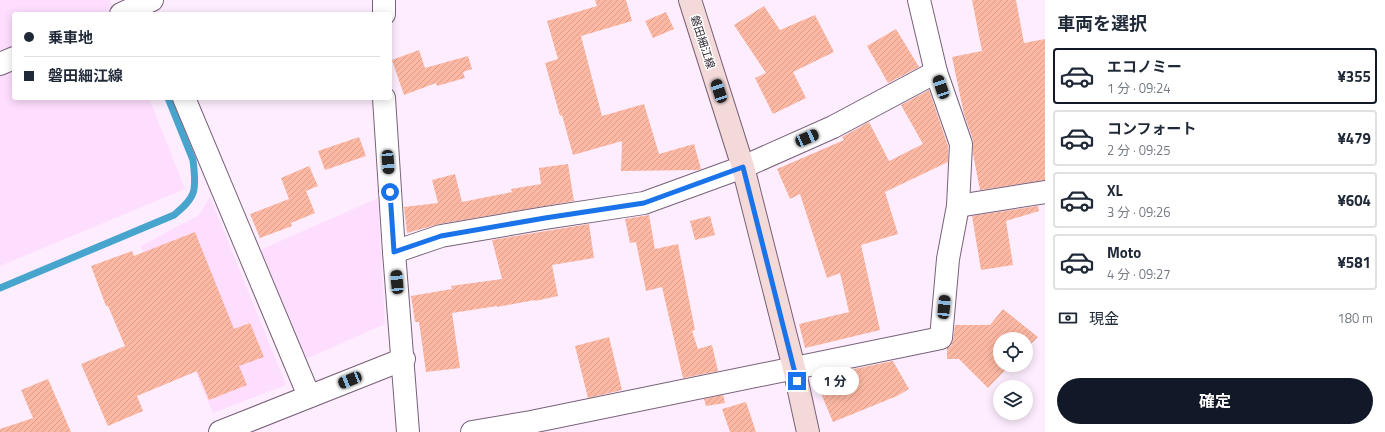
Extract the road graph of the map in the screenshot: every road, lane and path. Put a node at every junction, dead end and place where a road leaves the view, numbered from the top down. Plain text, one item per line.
1 (384, 0) edge
2 (690, 0) edge
3 (918, 0) edge
4 (147, 4) edge
5 (126, 12) edge
6 (384, 12) edge
7 (12, 59) edge
8 (0, 64) edge
9 (936, 72) junction
10 (185, 100) edge
11 (384, 100) edge
12 (743, 167) junction
13 (1045, 192) edge
14 (958, 206) junction
15 (394, 252) junction
16 (404, 359) junction
17 (794, 368) junction
18 (309, 396) junction
19 (220, 432) edge
20 (408, 432) edge
21 (472, 432) edge
22 (808, 432) edge

1 - 6 street
2 - 12 main road, 磐田細江線
3 - 9 street
4 - 5 street
7 - 8 street
9 - 12 street
9 - 14 street
10 - 18 street
11 - 15 street
12 - 15 street
12 - 17 main road, 磐田細江線
13 - 14 street
14 - 17 street
15 - 16 street
16 - 18 street
16 - 20 street
17 - 21 street
17 - 22 main road, 磐田細江線
18 - 19 street

